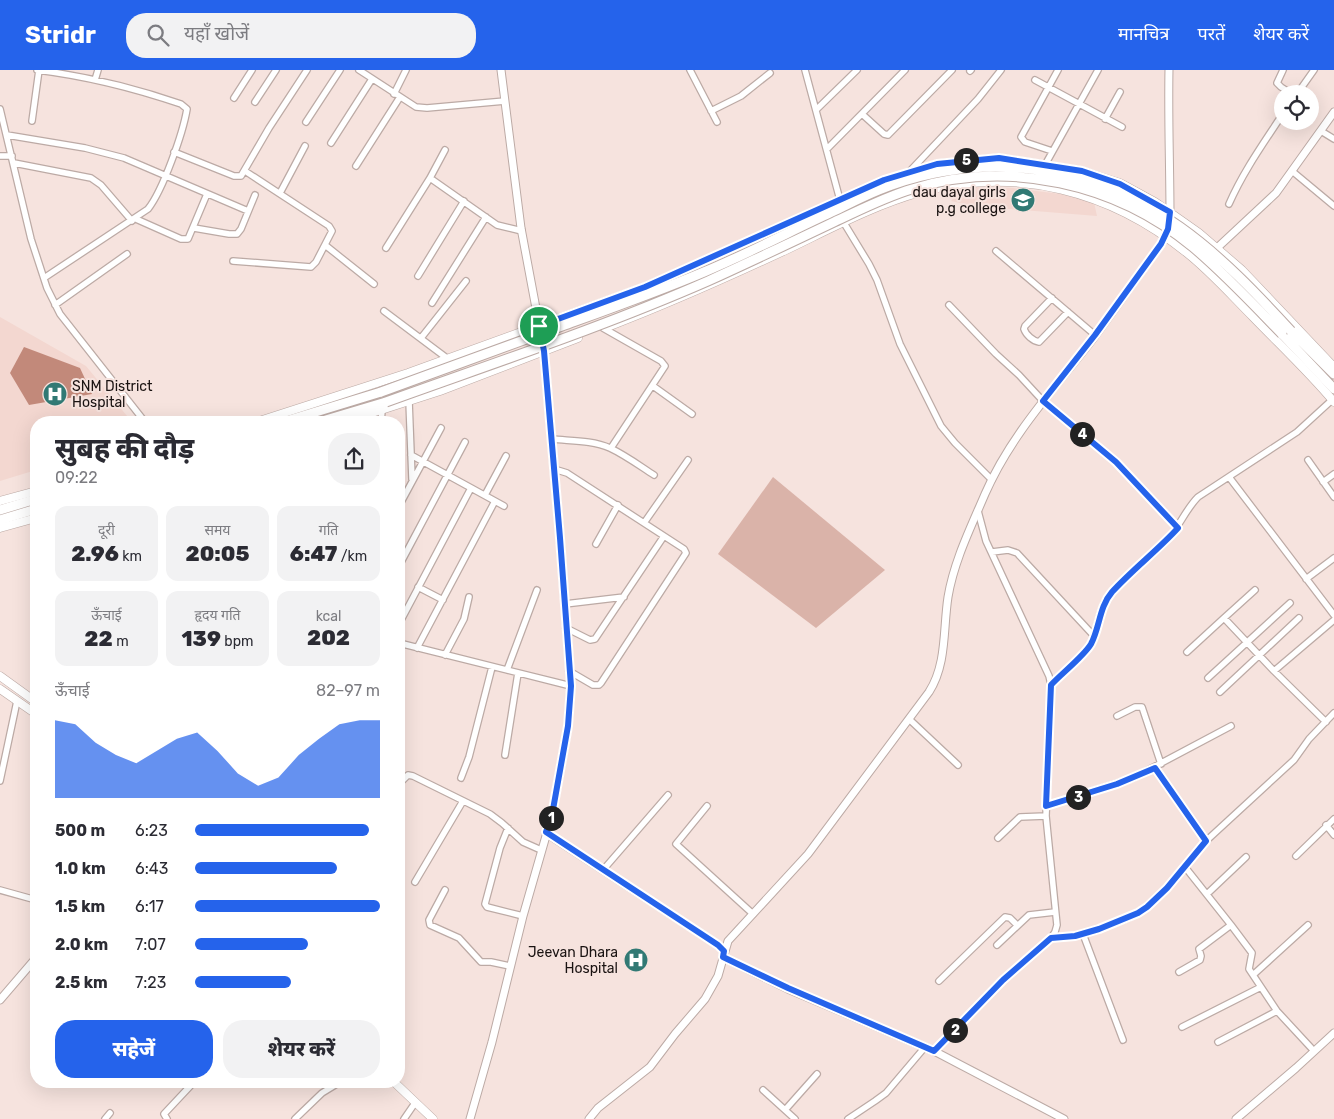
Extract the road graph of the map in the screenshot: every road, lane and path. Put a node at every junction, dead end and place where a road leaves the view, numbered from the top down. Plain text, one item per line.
1 (38, 70) edge
2 (98, 70) edge
3 (252, 70) edge
4 (276, 70) edge
5 (307, 70) edge
6 (340, 70) edge
7 (360, 70) edge
8 (406, 70) edge
9 (501, 70) edge
10 (690, 70) edge
11 (857, 70) edge
12 (906, 70) edge
13 (952, 70) edge
14 (1001, 70) edge
15 (1058, 70) edge
16 (1098, 70) edge
17 (1169, 70) edge
18 (1283, 70) edge
19 (1314, 70) edge
20 (807, 71) edge
21 (67, 72) edge
22 (770, 73) dead end
23 (372, 79) junction
24 (95, 80) junction
25 (1035, 80) dead end
26 (1279, 85) edge
27 (1303, 85) edge
28 (1048, 88) junction
29 (1120, 92) dead end
30 (397, 95) junction
31 (234, 98) dead end
32 (505, 101) junction
33 (255, 102) dead end
34 (1078, 105) junction
35 (0, 108) edge
36 (816, 110) junction
37 (711, 111) junction
38 (1334, 112) edge
39 (862, 114) junction
40 (1106, 119) junction
41 (32, 121) dead end
42 (306, 122) dead end
43 (716, 122) dead end
44 (1122, 127) dead end
45 (1274, 127) edge
46 (1320, 131) junction
47 (7, 135) junction
48 (1334, 140) edge
49 (331, 143) dead end
50 (305, 146) dead end
51 (827, 149) junction
52 (445, 150) dead end
53 (1052, 151) junction
54 (174, 152) junction
55 (0, 156) edge
56 (12, 156) junction
57 (14, 163) junction
58 (1045, 165) junction
59 (356, 166) dead end
60 (245, 171) junction
61 (910, 171) junction
62 (1292, 171) junction
63 (165, 175) junction
64 (430, 178) junction
65 (280, 193) junction
66 (208, 194) junction
67 (255, 195) dead end
68 (840, 200) junction
69 (464, 201) junction
70 (1229, 204) dead end
71 (1334, 206) edge
72 (248, 211) junction
73 (1170, 212) junction
74 (486, 217) junction
75 (134, 220) junction
76 (844, 223) junction
77 (194, 228) junction
78 (522, 231) junction
79 (1166, 236) junction
80 (325, 245) junction
81 (386, 248) dead end
82 (1217, 248) junction
83 (996, 251) dead end
84 (127, 254) dead end
85 (233, 261) dead end
86 (418, 276) dead end
87 (44, 278) junction
88 (466, 281) dead end
89 (374, 284) dead end
90 (1052, 298) junction
91 (432, 303) dead end
92 (55, 305) junction
93 (948, 305) dead end
94 (384, 311) dead end
95 (1068, 312) junction
96 (539, 326) junction
97 (603, 328) junction
98 (1286, 332) junction
99 (1095, 335) junction
100 (421, 338) junction
101 (544, 351) junction
102 (448, 359) junction
103 (1334, 367) edge
104 (1334, 374) edge
105 (653, 386) junction
106 (1334, 389) edge
107 (409, 401) junction
108 (1043, 401) junction
109 (1333, 401) edge
110 (382, 411) junction
111 (692, 414) dead end
112 (140, 416) edge
113 (275, 416) edge
114 (303, 416) edge
115 (339, 416) edge
116 (365, 416) edge
117 (382, 416) edge
118 (441, 428) dead end
119 (552, 439) junction
120 (464, 442) dead end
121 (610, 448) junction
122 (411, 455) junction
123 (506, 456) dead end
124 (688, 460) dead end
125 (1308, 460) dead end
126 (422, 461) junction
127 (554, 469) junction
128 (447, 474) junction
129 (1334, 474) edge
130 (654, 475) dead end
131 (1229, 477) junction
132 (412, 480) junction
133 (992, 480) junction
134 (1323, 482) junction
135 (471, 488) junction
136 (30, 493) edge
137 (405, 494) edge
138 (485, 495) junction
139 (1334, 497) edge
140 (0, 501) edge
141 (30, 501) edge
142 (496, 501) junction
143 (618, 505) junction
144 (504, 506) dead end
145 (0, 510) edge
146 (30, 511) edge
147 (978, 511) junction
148 (0, 520) edge
149 (30, 520) edge
150 (644, 522) junction
151 (0, 528) edge
152 (1178, 528) junction
153 (664, 536) junction
154 (596, 544) dead end
155 (992, 552) junction
156 (405, 554) edge
157 (1334, 558) edge
158 (1306, 579) junction
159 (418, 587) junction
160 (538, 590) dead end
161 (1255, 590) dead end
162 (469, 597) dead end
163 (624, 597) junction
164 (443, 600) junction
165 (1290, 603) dead end
166 (565, 604) junction
167 (405, 612) edge
168 (1334, 615) edge
169 (1224, 618) junction
170 (1299, 618) dead end
171 (1334, 620) edge
172 (566, 628) junction
173 (1094, 636) junction
174 (1247, 641) junction
175 (405, 645) edge
176 (417, 648) junction
177 (1187, 652) dead end
178 (445, 655) junction
179 (1259, 655) junction
180 (492, 666) junction
181 (507, 670) junction
182 (569, 670) junction
183 (1274, 671) junction
184 (518, 673) junction
185 (0, 676) edge
186 (1208, 678) dead end
187 (1051, 685) junction
188 (571, 686) junction
189 (0, 689) edge
190 (1220, 692) dead end
191 (30, 698) edge
192 (17, 701) junction
193 (30, 710) edge
194 (1334, 712) edge
195 (1117, 716) dead end
196 (910, 719) junction
197 (1326, 722) junction
198 (1231, 726) dead end
199 (505, 755) dead end
200 (1161, 764) junction
201 (958, 765) dead end
202 (1155, 768) junction
203 (461, 778) dead end
204 (405, 779) edge
205 (0, 781) edge
206 (668, 795) dead end
207 (463, 801) junction
208 (707, 806) dead end
209 (1046, 806) junction
210 (1046, 816) junction
211 (1334, 818) edge
212 (1326, 825) junction
213 (508, 828) junction
214 (546, 832) junction
215 (1334, 835) edge
216 (998, 838) dead end
217 (1206, 841) junction
218 (541, 850) junction
219 (1296, 856) dead end
220 (1246, 857) dead end
221 (1185, 867) junction
222 (603, 870) junction
223 (415, 882) dead end
224 (0, 890) edge
225 (445, 890) dead end
226 (1207, 894) junction
227 (30, 898) edge
228 (1055, 912) junction
229 (753, 914) junction
230 (523, 916) junction
231 (1231, 924) junction
232 (1017, 925) junction
233 (1308, 925) dead end
234 (1084, 934) junction
235 (1051, 938) junction
236 (997, 945) dead end
237 (724, 954) junction
238 (30, 965) edge
239 (510, 966) junction
240 (1179, 972) dead end
241 (1253, 975) junction
242 (939, 981) dead end
243 (1261, 987) junction
244 (0, 1000) edge
245 (1277, 1010) junction
246 (1182, 1028) dead end
247 (1334, 1033) edge
248 (1123, 1040) dead end
249 (1218, 1042) dead end
250 (925, 1047) junction
251 (934, 1051) junction
252 (1314, 1051) junction
253 (818, 1074) dead end
254 (188, 1088) edge
255 (330, 1088) edge
256 (400, 1088) edge
257 (763, 1090) dead end
258 (415, 1103) junction
259 (785, 1110) junction
260 (110, 1113) dead end
261 (105, 1119) edge
262 (167, 1119) edge
263 (295, 1119) edge
264 (404, 1119) edge
265 (433, 1119) edge
266 (470, 1119) edge
267 (588, 1119) edge
268 (795, 1119) edge
269 (848, 1119) edge
270 (1064, 1119) edge
271 (1236, 1119) edge

1 - 21 street
1 - 41 street
2 - 24 street
3 - 31 street
4 - 33 street
5 - 60 street
6 - 42 street
7 - 23 street
8 - 30 street
9 - 32 street
10 - 37 street
11 - 36 street
12 - 39 street
13 - 39 street
14 - 61 street
15 - 28 street
16 - 34 street
17 - 73 street
18 - 26 street
19 - 27 street
20 - 36 street
21 - 24 street
22 - 37 street
23 - 30 street
23 - 49 street
24 - 54 street
25 - 28 street
28 - 34 street
28 - 53 street
29 - 40 street
30 - 32 street
30 - 59 street
32 - 78 street
34 - 40 street
34 - 53 street
35 - 47 street
36 - 51 street
37 - 43 street
38 - 46 street
39 - 51 street
40 - 44 street
45 - 70 street
46 - 48 street
46 - 62 street
47 - 56 street
47 - 63 street
50 - 65 street
51 - 68 street
52 - 64 street
53 - 58 street
54 - 60 street
54 - 63 street
55 - 56 street
56 - 57 street
57 - 75 street
57 - 87 street
58 - 61 main road
58 - 73 main road
60 - 65 street
61 - 68 main road
62 - 71 street
62 - 82 street
63 - 66 street
63 - 75 street
64 - 69 street
64 - 81 street
65 - 80 street
66 - 72 street
66 - 77 street
67 - 72 street
68 - 96 main road
69 - 74 street
69 - 86 street
72 - 77 street
73 - 79 street
73 - 82 main road
74 - 78 street
74 - 91 street
75 - 77 street
75 - 87 street
76 - 79 main road
76 - 97 main road
76 - 133 street
78 - 96 street
79 - 99 street
79 - 109 main road
80 - 85 street
80 - 89 street
82 - 103 main road
83 - 90 street
84 - 92 street
87 - 92 street
88 - 100 street
90 - 95 street
90 - 95 street
92 - 112 street
93 - 108 street
94 - 100 street
95 - 99 street
96 - 101 street
96 - 102 main road
97 - 101 main road
97 - 105 street
98 - 104 main road
98 - 106 main road
98 - 114 main road, bridge
98 - 115 main road, bridge
99 - 108 street
100 - 102 street
101 - 107 main road
101 - 119 street
102 - 113 main road
105 - 111 street
105 - 121 street
107 - 110 main road
107 - 122 street
108 - 133 street
108 - 152 street
109 - 131 street
110 - 116 main road
110 - 117 street
118 - 126 street
119 - 121 street
119 - 127 street
120 - 128 street
121 - 130 street
122 - 126 street
122 - 132 street
123 - 138 street
124 - 150 street
125 - 134 street
126 - 128 street
126 - 132 street
127 - 143 street
127 - 166 street
128 - 135 street
128 - 156 street
129 - 134 street
131 - 152 street
131 - 158 street
132 - 137 street
133 - 147 street
134 - 139 street
135 - 138 street
135 - 159 street
136 - 140 main road
138 - 142 street
141 - 145 main road
142 - 144 street
142 - 164 street
143 - 150 street
143 - 154 street
146 - 148 main road
147 - 155 street
147 - 196 street
149 - 151 main road
150 - 153 street
152 - 173 street
153 - 163 street
153 - 182 street
155 - 173 street
155 - 187 street
157 - 158 street
158 - 168 street
159 - 164 street
159 - 167 street
160 - 181 street
161 - 169 street
162 - 178 street
163 - 166 street
163 - 172 street
164 - 176 street
165 - 174 street
166 - 172 street
169 - 174 street
169 - 177 street
170 - 179 street
171 - 183 street
172 - 182 street
173 - 187 street
174 - 179 street
174 - 186 street
175 - 176 street
176 - 178 street
178 - 180 street
179 - 183 street
179 - 190 street
180 - 181 street
180 - 203 street
181 - 184 street
182 - 188 street
183 - 197 street
184 - 188 street
184 - 199 street
185 - 191 main road
187 - 209 street
188 - 214 street
189 - 192 main road
192 - 193 main road
192 - 205 street
194 - 197 street
195 - 200 street
196 - 201 street
196 - 229 street
197 - 217 street
198 - 200 street
200 - 202 street
202 - 209 street
202 - 217 street
204 - 207 street
206 - 222 street
207 - 213 street
207 - 223 street
208 - 229 street
209 - 210 street
210 - 216 street
210 - 228 street
211 - 212 street
212 - 215 street
212 - 219 street
213 - 218 street
213 - 230 street
214 - 218 street
214 - 222 street
217 - 221 street
218 - 230 street
220 - 226 street
221 - 226 street
221 - 234 street
222 - 237 street
224 - 227 street
225 - 239 street
226 - 231 street
228 - 232 street
228 - 235 street
229 - 237 street
230 - 239 street
231 - 240 street
231 - 241 street
232 - 236 street
232 - 242 street
233 - 241 street
234 - 235 street
234 - 248 street
235 - 251 street
237 - 250 street
237 - 267 street
238 - 244 street
239 - 266 street
241 - 243 street
243 - 245 street
243 - 246 street
245 - 249 street
245 - 252 street
247 - 252 street
250 - 251 street
250 - 269 street
251 - 270 street
252 - 271 street
253 - 259 street
254 - 262 street
255 - 263 street
256 - 258 main road
257 - 259 street
258 - 264 street
258 - 265 main road
259 - 268 street
260 - 261 street

